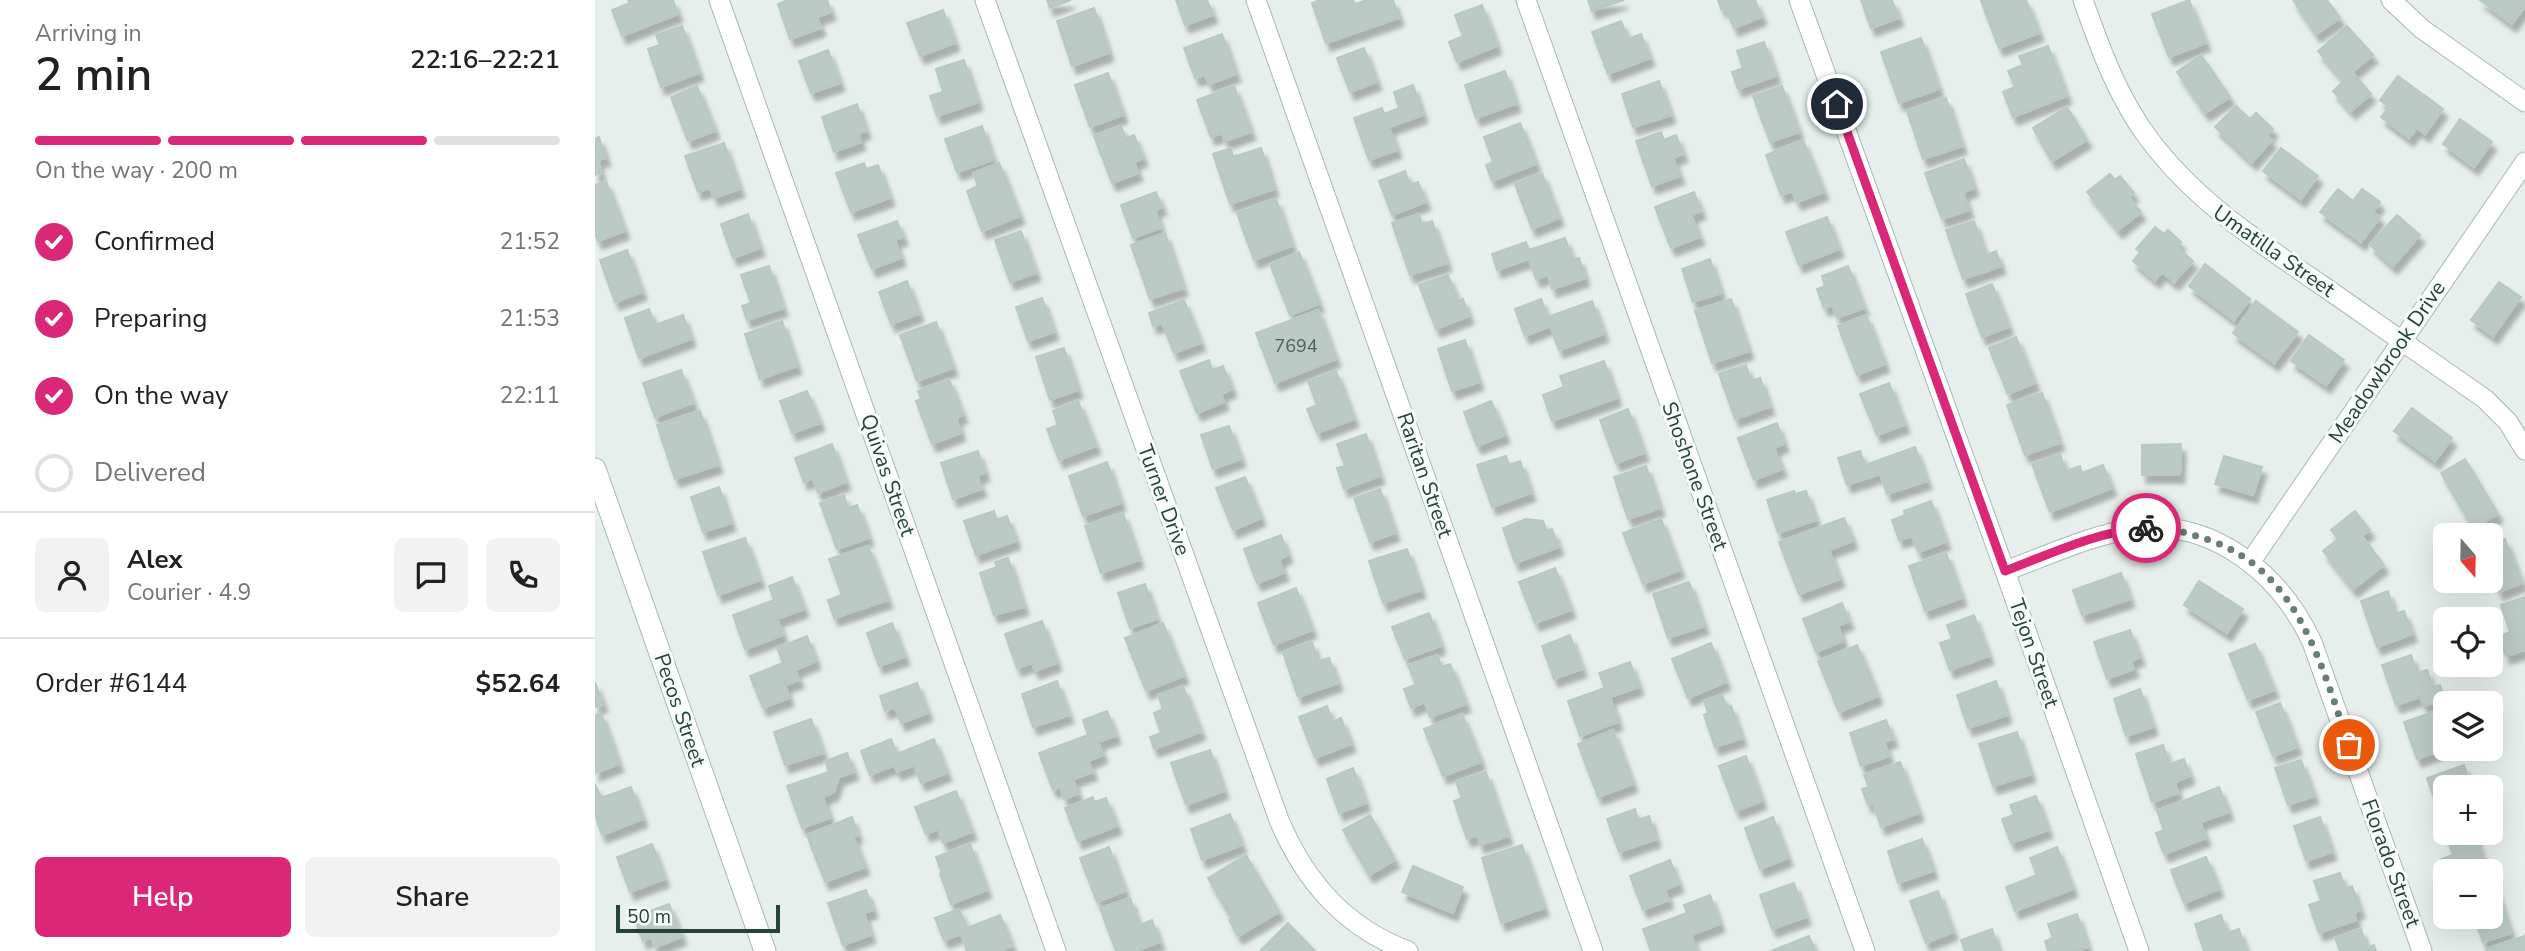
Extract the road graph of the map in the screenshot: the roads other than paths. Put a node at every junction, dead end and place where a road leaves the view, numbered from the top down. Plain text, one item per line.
1 (719, 0) edge
2 (985, 0) edge
3 (1256, 0) edge
4 (1526, 0) edge
5 (1799, 0) edge
6 (2083, 0) edge
7 (2391, 0) edge
8 (2525, 102) edge
9 (2525, 162) edge
10 (2402, 340) junction
11 (2525, 450) edge
12 (595, 469) edge
13 (2251, 561) junction
14 (2005, 571) junction
15 (1587, 949) edge
16 (765, 951) edge
17 (1056, 951) edge
18 (1408, 951) edge
19 (1865, 951) edge
20 (2139, 951) edge
21 (2422, 951) edge

1 - 17 street, Quivas Street
2 - 18 street, Turner Drive
3 - 15 street, Raritan Street
4 - 19 street, Shoshone Street
5 - 14 street, Tejon Street
6 - 10 street, Umatilla Street
7 - 8 street
9 - 10 street, Meadowbrook Drive
10 - 11 street, Umatilla Street
10 - 13 street, Meadowbrook Drive
12 - 16 main road, Pecos Street
13 - 14 street, Florado Street
13 - 21 street, Florado Street
14 - 20 street, Tejon Street

